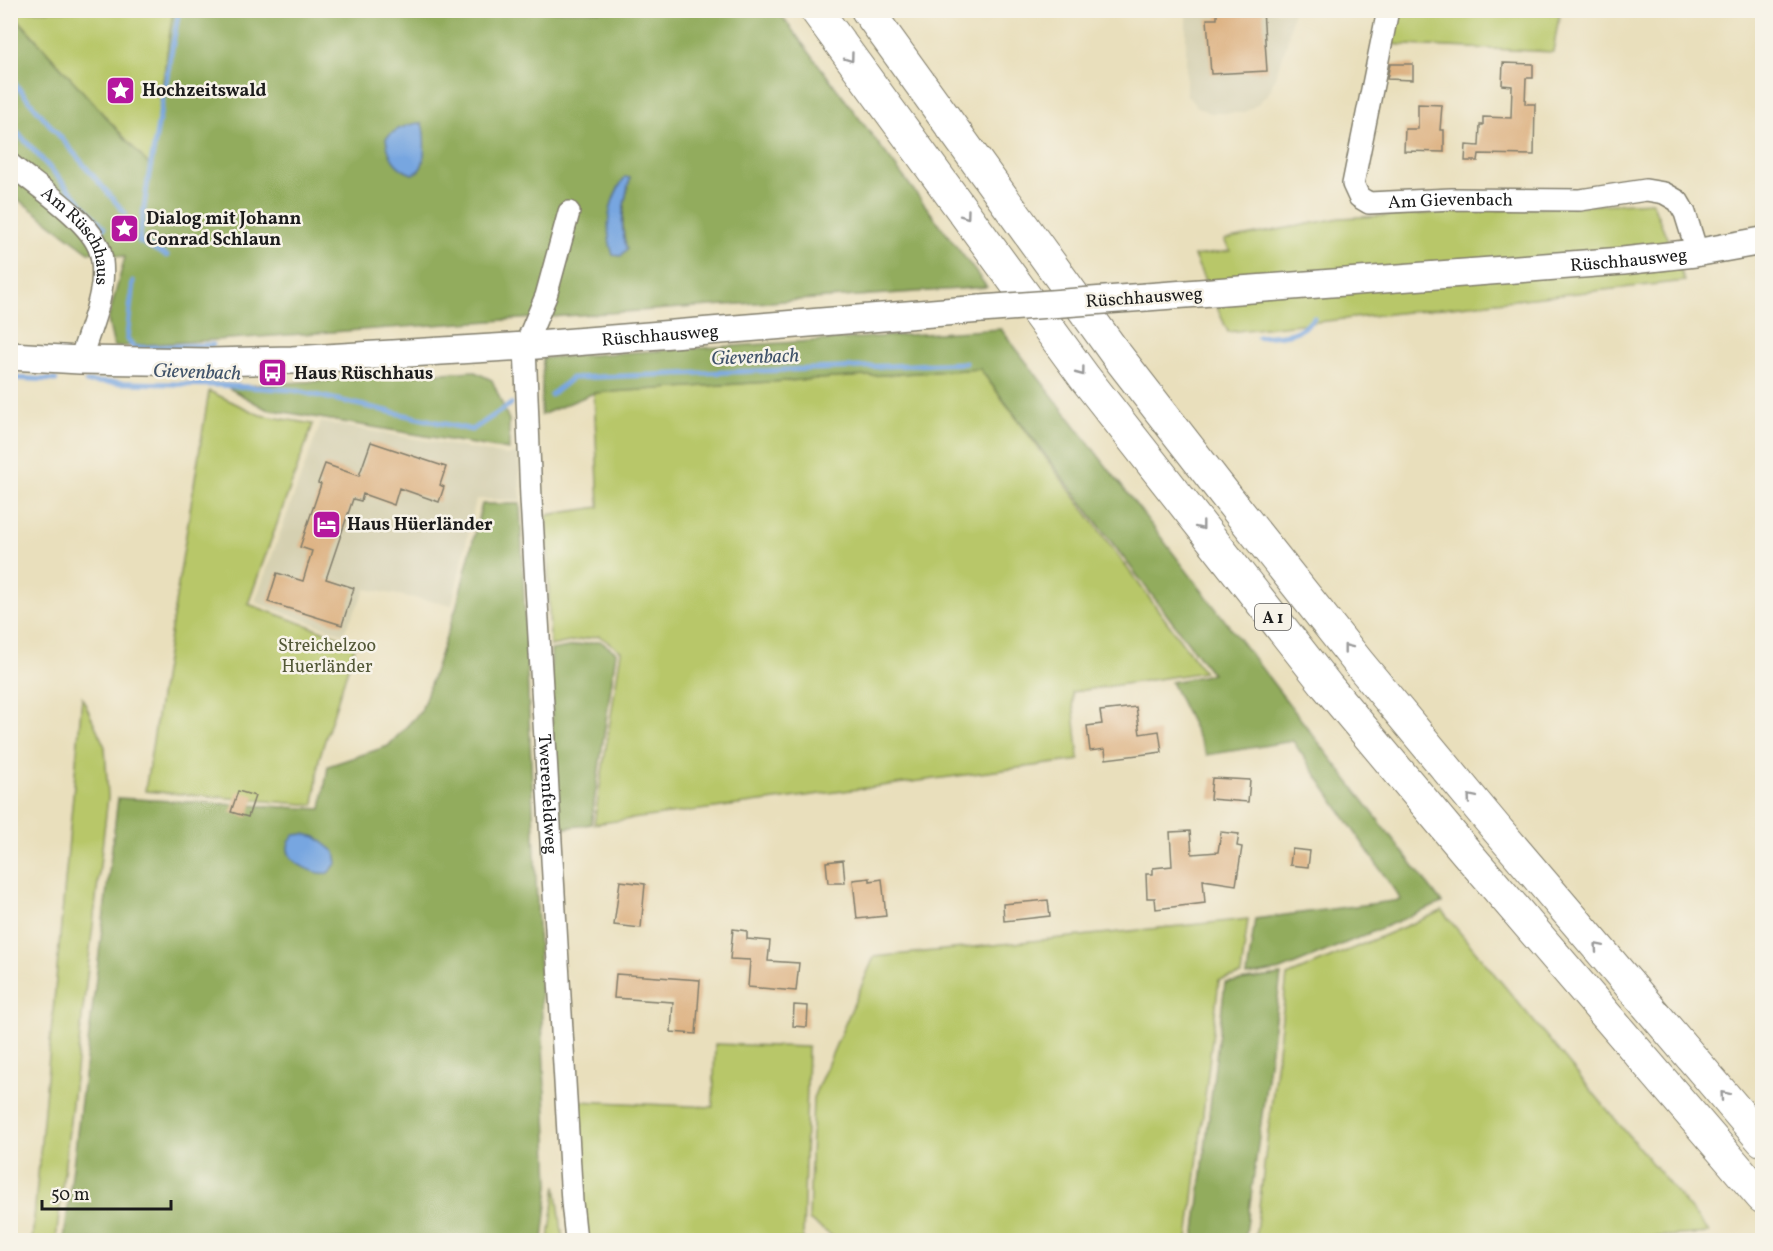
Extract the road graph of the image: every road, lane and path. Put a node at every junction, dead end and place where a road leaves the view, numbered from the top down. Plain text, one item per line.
1 (816, 10) edge
2 (867, 10) edge
3 (1388, 10) edge
4 (10, 164) edge
5 (569, 212) dead end
6 (1762, 241) edge
7 (1695, 253) junction
8 (525, 346) junction
9 (10, 356) edge
10 (80, 360) junction
11 (1762, 1140) edge
12 (1762, 1197) edge
13 (576, 1240) edge

1 -> 12 highway, A 1
11 -> 2 highway, A 1
3 - 7 street, Am Gievenbach
4 - 10 street, Am Rüschhaus
5 - 8 street
6 - 7 main road, Rüschhausweg
7 - 8 main road, Rüschhausweg, bridge
8 - 10 main road, Rüschhausweg
8 - 13 street, Twerenfeldweg
9 - 10 main road, Rüschhausweg

